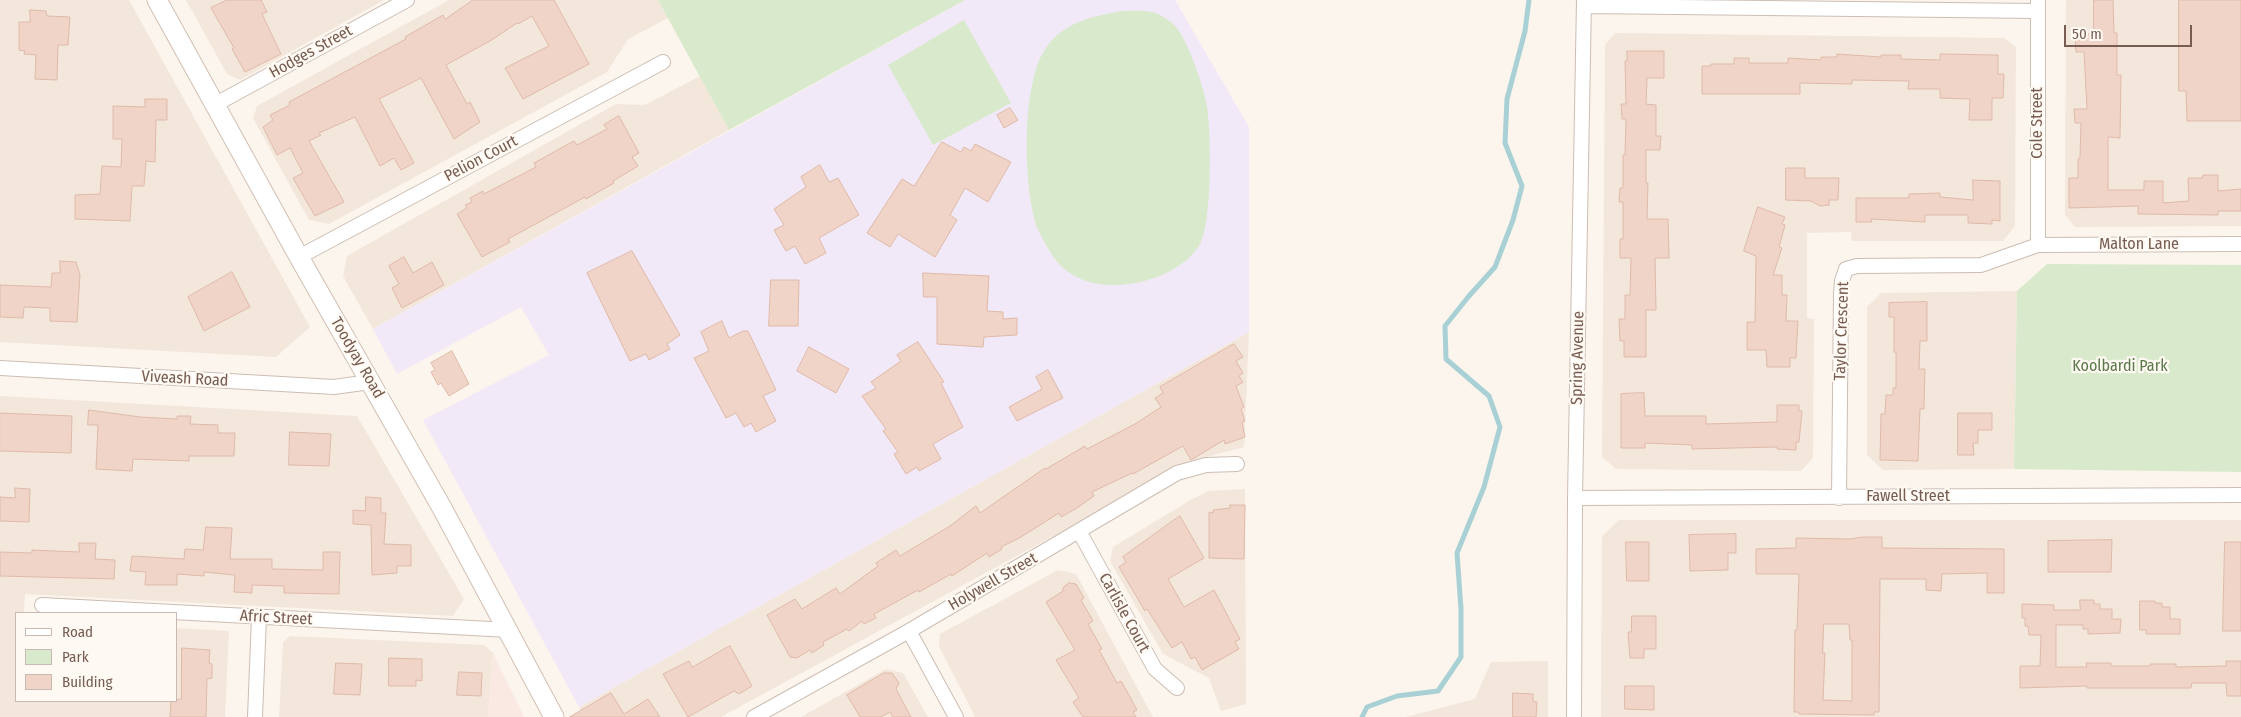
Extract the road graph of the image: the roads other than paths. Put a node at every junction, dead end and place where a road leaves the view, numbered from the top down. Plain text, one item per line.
1 (158, 0) edge
2 (407, 0) edge
3 (1584, 3) edge
4 (2038, 5) edge
5 (663, 62) dead end
6 (216, 104) junction
7 (2241, 244) edge
8 (2038, 245) junction
9 (299, 257) junction
10 (0, 368) edge
11 (370, 382) junction
12 (1237, 464) dead end
13 (2241, 495) edge
14 (1575, 498) junction
15 (1839, 498) junction
16 (1079, 532) junction
17 (42, 605) dead end
18 (169, 612) edge
19 (178, 613) edge
20 (259, 617) junction
21 (509, 630) junction
22 (909, 631) junction
23 (1178, 688) dead end
24 (254, 717) edge
25 (554, 717) edge
26 (754, 717) edge
27 (956, 717) edge
28 (1574, 717) edge

1 - 6 main road, Toodyay Road
2 - 6 street, Hodges Street
3 - 4 street
3 - 14 street, Spring Avenue
4 - 8 street, Cole Street
5 - 9 street, Pelion Court
6 - 9 main road, Toodyay Road
7 - 8 street, Malton Lane
8 - 15 street, Taylor Crescent
9 - 11 main road, Toodyay Road
10 - 11 street, Viveash Road
11 - 21 main road, Toodyay Road
12 - 16 street, Holywell Street
13 - 15 street, Fawell Street
14 - 15 street, Fawell Street
14 - 28 street, Spring Avenue
16 - 22 street, Holywell Street
16 - 23 street, Carlisle Court
17 - 18 street, Afric Street
19 - 20 street, Afric Street
20 - 21 street, Afric Street
20 - 24 street
21 - 25 main road, Toodyay Road
22 - 26 street, Holywell Street
22 - 27 street

